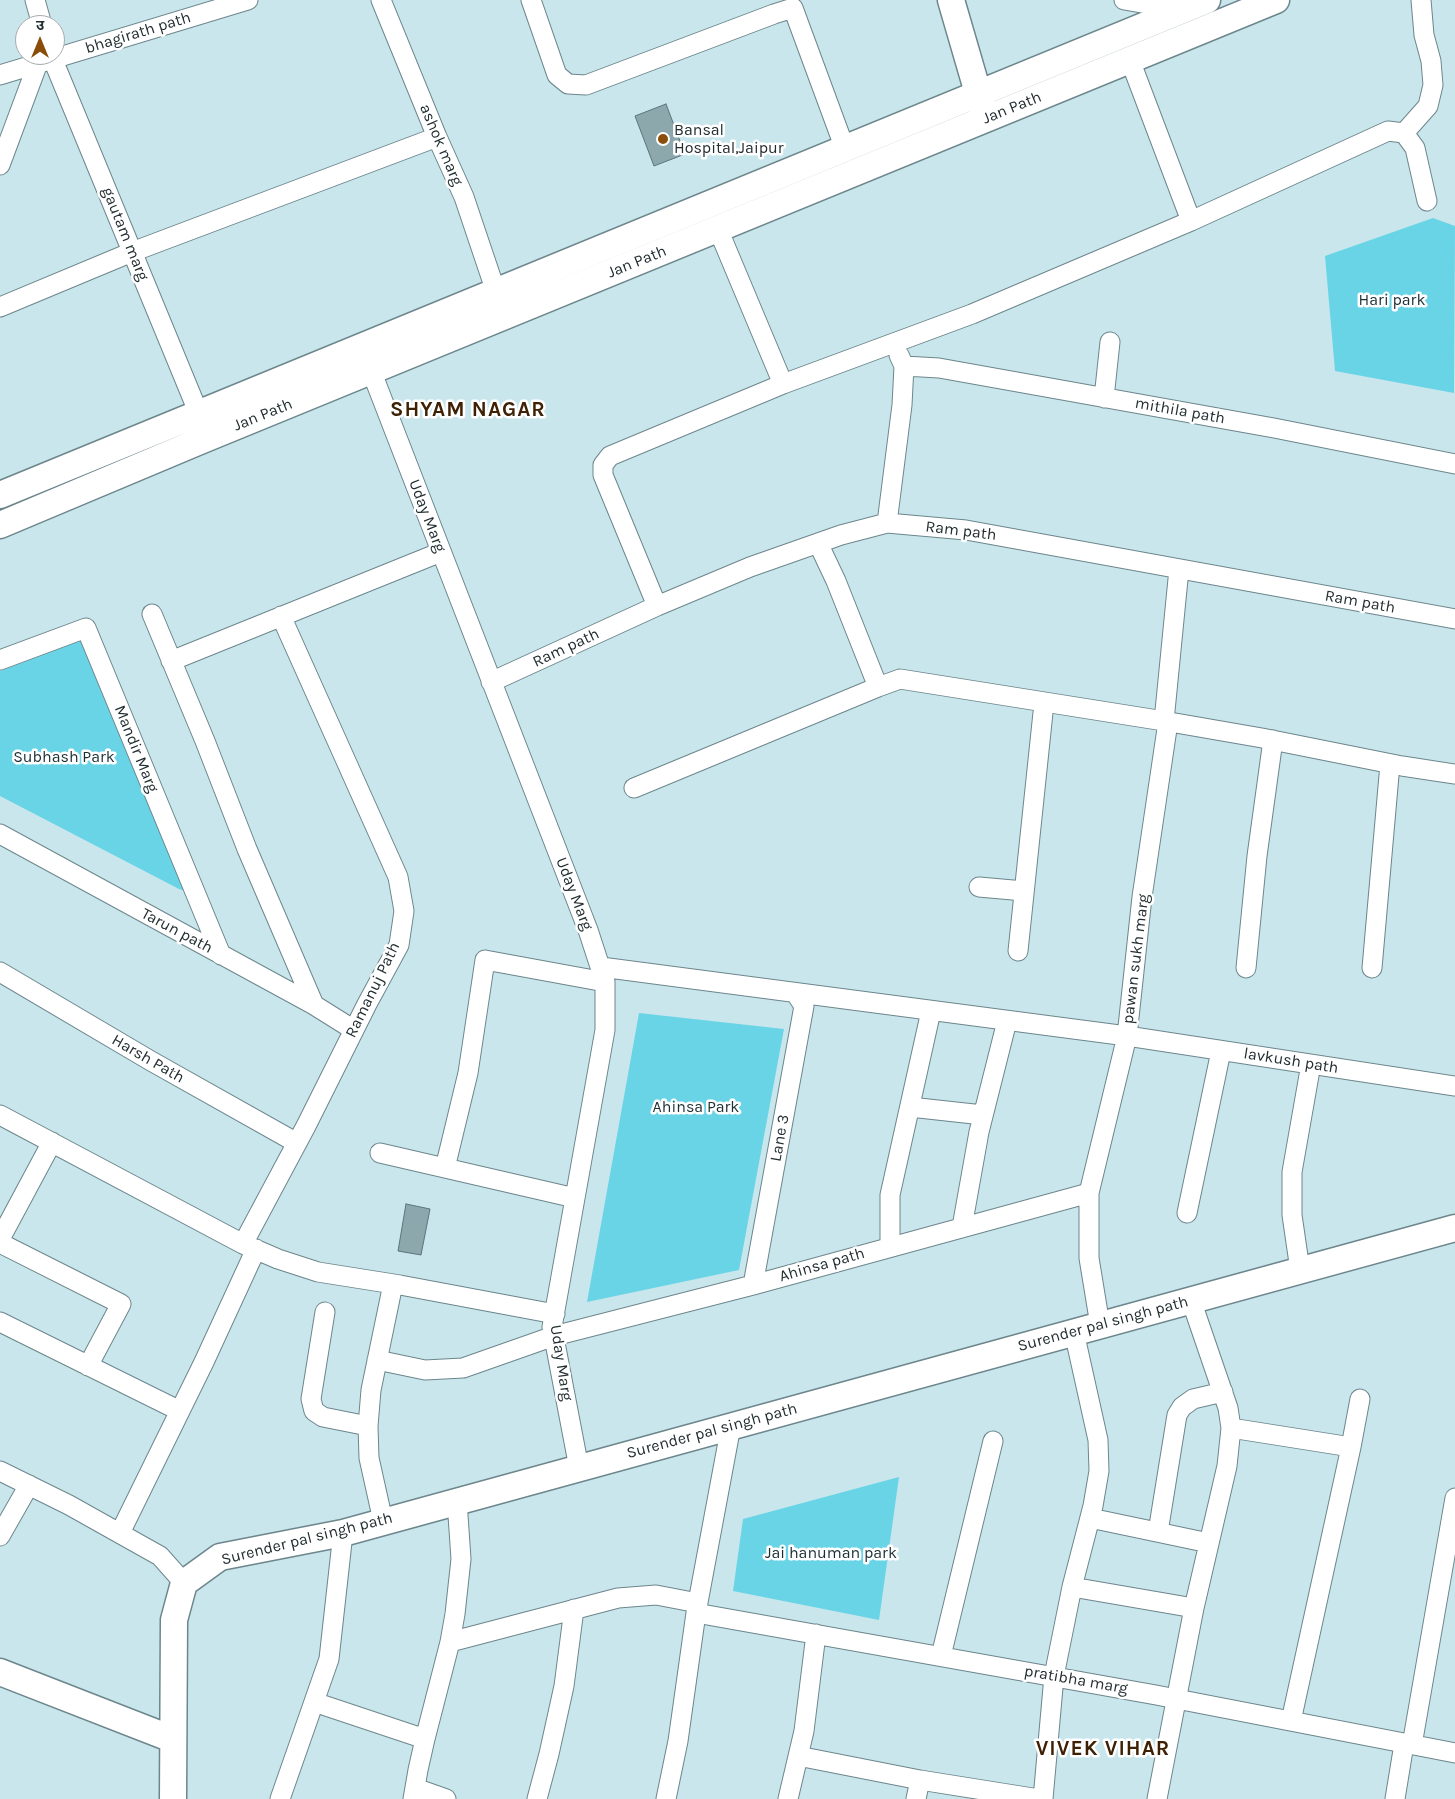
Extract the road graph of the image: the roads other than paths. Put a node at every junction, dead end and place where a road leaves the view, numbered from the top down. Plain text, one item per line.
1 (35, 0) edge
2 (248, 0) edge
3 (381, 0) edge
4 (531, 0) edge
5 (952, 0) edge
6 (1124, 0) edge
7 (1276, 0) edge
8 (1421, 0) edge
9 (792, 4) edge
10 (1195, 5) edge
11 (201, 7) edge
12 (39, 15) edge
13 (65, 53) edge
14 (1130, 60) junction
15 (28, 65) edge
16 (44, 65) edge
17 (50, 65) edge
18 (0, 74) edge
19 (979, 94) junction
20 (986, 119) junction
21 (1404, 133) junction
22 (436, 138) junction
23 (845, 149) junction
24 (0, 165) edge
25 (1426, 201) dead end
26 (1191, 221) junction
27 (718, 228) junction
28 (132, 252) junction
29 (496, 292) junction
30 (0, 307) edge
31 (1110, 342) dead end
32 (894, 343) junction
33 (361, 347) junction
34 (904, 366) junction
35 (371, 371) junction
36 (783, 384) junction
37 (1104, 398) junction
38 (199, 414) junction
39 (1455, 464) edge
40 (0, 494) edge
41 (887, 523) junction
42 (0, 525) edge
43 (818, 543) junction
44 (441, 552) junction
45 (1179, 568) junction
46 (657, 606) junction
47 (152, 614) dead end
48 (281, 616) junction
49 (1455, 619) edge
50 (0, 660) edge
51 (172, 661) junction
52 (491, 682) junction
53 (878, 687) junction
54 (1044, 702) junction
55 (1166, 721) junction
56 (1273, 740) junction
57 (1390, 764) junction
58 (1455, 774) edge
59 (634, 788) dead end
60 (0, 834) edge
61 (979, 887) dead end
62 (1024, 891) junction
63 (1018, 951) dead end
64 (221, 955) junction
65 (1246, 968) dead end
66 (1372, 968) dead end
67 (0, 972) edge
68 (603, 974) junction
69 (796, 994) junction
70 (314, 1005) junction
71 (931, 1011) junction
72 (1007, 1021) junction
73 (354, 1030) junction
74 (1127, 1036) junction
75 (1221, 1051) junction
76 (1311, 1064) junction
77 (1455, 1086) edge
78 (910, 1107) junction
79 (0, 1114) edge
80 (983, 1115) junction
81 (52, 1142) junction
82 (296, 1143) junction
83 (380, 1153) dead end
84 (445, 1168) junction
85 (1089, 1193) junction
86 (575, 1198) junction
87 (1187, 1213) dead end
88 (962, 1227) junction
89 (1455, 1228) edge
90 (0, 1241) edge
91 (250, 1246) junction
92 (890, 1246) junction
93 (1300, 1270) junction
94 (393, 1284) junction
95 (753, 1284) junction
96 (1192, 1300) junction
97 (325, 1312) dead end
98 (555, 1314) junction
99 (0, 1322) edge
100 (1100, 1325) junction
101 (1074, 1332) junction
102 (554, 1336) junction
103 (377, 1360) junction
104 (88, 1366) junction
105 (1223, 1392) junction
106 (1360, 1399) dead end
107 (180, 1411) junction
108 (368, 1426) junction
109 (731, 1426) junction
110 (1231, 1428) junction
111 (993, 1441) dead end
112 (1351, 1447) junction
113 (579, 1468) junction
114 (0, 1471) edge
115 (29, 1485) junction
116 (1455, 1498) edge
117 (458, 1501) junction
118 (1090, 1518) junction
119 (382, 1521) junction
120 (1158, 1532) junction
121 (120, 1533) junction
122 (343, 1533) junction
123 (0, 1536) edge
124 (1209, 1543) junction
125 (184, 1583) junction
126 (1072, 1586) junction
127 (697, 1608) junction
128 (1194, 1608) junction
129 (574, 1609) junction
130 (816, 1634) junction
131 (450, 1642) junction
132 (941, 1656) junction
133 (0, 1672) edge
134 (1054, 1676) junction
135 (1175, 1699) junction
136 (314, 1702) junction
137 (1291, 1721) junction
138 (172, 1739) junction
139 (425, 1739) junction
140 (1408, 1744) junction
141 (1455, 1753) edge
142 (798, 1756) junction
143 (920, 1780) junction
144 (414, 1794) edge
145 (173, 1799) edge
146 (280, 1799) edge
147 (446, 1799) edge
148 (537, 1799) edge
149 (666, 1799) edge
150 (788, 1799) edge
151 (916, 1799) edge
152 (1039, 1799) edge
153 (1044, 1799) edge
154 (1157, 1799) edge
155 (1395, 1799) edge

1 - 12 street
2 - 11 street, bhagirath path
3 - 22 street, ashok marg
4 - 9 street
5 - 19 street
6 - 10 street
7 - 14 street, Jan Path
8 - 21 street
9 - 23 street
10 - 19 street, Jan Path
11 - 13 street, bhagirath path
14 - 20 street, Jan Path
14 - 26 street
15 - 18 street, bhagirath path
16 - 24 street
17 - 28 street, gautam marg
19 - 20 street
19 - 23 street, Jan Path
20 - 27 street, Jan Path
21 - 25 street
21 - 26 street
22 - 28 street
22 - 29 street, ashok marg
23 - 29 street, Jan Path
26 - 32 street
27 - 35 street, Jan Path
27 - 36 street
28 - 30 street
28 - 38 street, gautam marg
29 - 33 street, Jan Path
31 - 37 street
32 - 34 street
32 - 36 street
33 - 35 street, Uday Marg
33 - 38 street, Jan Path
34 - 37 street, mithila path
34 - 41 street
35 - 42 street, Jan Path
35 - 44 street, Uday Marg
36 - 46 street
37 - 39 street, mithila path
38 - 40 street, Jan Path
41 - 43 street, Ram path
41 - 45 street, Ram path
43 - 46 street, Ram path
43 - 53 street
44 - 48 street
44 - 52 street, Uday Marg
45 - 49 street, Ram path
45 - 55 street, pawan sukh marg
46 - 52 street, Ram path
47 - 51 street
48 - 51 street
48 - 73 street, Ramanuj Path
50 - 64 street, Mandir Marg
51 - 70 street
52 - 68 street, Uday Marg
53 - 54 street
53 - 59 street
54 - 55 street
54 - 62 street
55 - 56 street
55 - 74 street, pawan sukh marg
56 - 57 street
56 - 65 street
57 - 58 street
57 - 66 street
60 - 64 street, Tarun path
61 - 62 street
62 - 63 street
64 - 70 street, Tarun path
67 - 82 street, Harsh Path
68 - 69 street, lavkush path
68 - 84 street, lavkush path
68 - 86 street, Uday Marg
69 - 71 street, lavkush path
69 - 95 street, Lane 3
70 - 73 street, Tarun path
71 - 72 street, lavkush path
71 - 78 street
72 - 74 street, lavkush path
72 - 80 street
73 - 82 street, Ramanuj Path
74 - 75 street, lavkush path
74 - 85 street, pawan sukh marg
75 - 76 street, lavkush path
75 - 87 street
76 - 77 street, lavkush path
76 - 93 street
78 - 80 street
78 - 92 street
79 - 81 street
80 - 88 street
81 - 90 street
81 - 91 street
82 - 91 street, Ramanuj Path
83 - 84 street
84 - 86 street
85 - 88 street, Ahinsa path
85 - 100 street, pawan sukh marg
86 - 98 street, Uday Marg
88 - 92 street, Ahinsa path
89 - 93 street, Surender pal singh path
90 - 104 street
91 - 94 street
91 - 107 street, Ramanuj Path
92 - 95 street, Ahinsa path
93 - 96 street, Surender pal singh path
94 - 98 street
94 - 103 street
95 - 102 street, Ahinsa path
96 - 100 street, Surender pal singh path
96 - 105 street
97 - 108 street
98 - 102 street, Uday Marg
99 - 104 street
100 - 101 street, Surender pal singh path
101 - 109 street, Surender pal singh path
101 - 118 street
102 - 103 street, Ahinsa path
102 - 113 street, Uday Marg
103 - 108 street
104 - 107 street
105 - 110 street
105 - 120 street
106 - 112 street
107 - 121 street, Ramanuj Path
108 - 119 street
109 - 113 street, Surender pal singh path
109 - 127 street
110 - 112 street
110 - 124 street
111 - 132 street
112 - 137 street
113 - 117 street, Surender pal singh path
114 - 115 street
115 - 121 street
115 - 123 street
116 - 140 street
117 - 119 street, Surender pal singh path
117 - 131 street
118 - 120 street
118 - 126 street
119 - 122 street, Surender pal singh path
120 - 124 street
121 - 125 street
122 - 125 street, Surender pal singh path
122 - 136 street
124 - 128 street
125 - 138 street
126 - 128 street
126 - 134 street
127 - 129 street, pratibha marg
127 - 130 street, pratibha marg
127 - 149 street
128 - 135 street
129 - 131 street, pratibha marg
129 - 148 street
130 - 132 street, pratibha marg
130 - 142 street
131 - 139 street
132 - 134 street, pratibha marg
133 - 138 street
134 - 135 street, pratibha marg
134 - 153 street
135 - 137 street, pratibha marg
135 - 154 street
136 - 139 street
136 - 146 street
137 - 140 street, pratibha marg
138 - 145 street
139 - 144 street
140 - 141 street, pratibha marg
140 - 155 street
142 - 143 street
142 - 150 street
143 - 151 street
143 - 152 street
144 - 147 street

